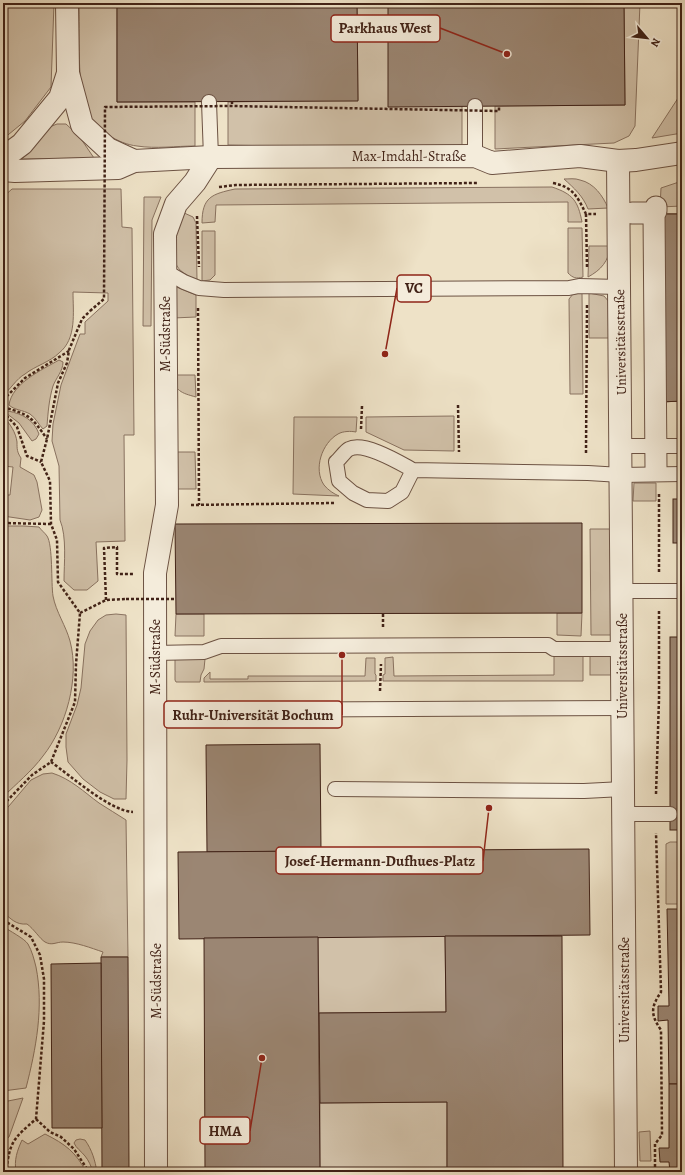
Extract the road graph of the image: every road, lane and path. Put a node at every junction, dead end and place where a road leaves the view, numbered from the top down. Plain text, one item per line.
1 (67, 3) edge
2 (68, 73) junction
3 (209, 102) dead end
4 (232, 102) dead end
5 (232, 106) junction
6 (475, 106) dead end
7 (499, 106) dead end
8 (682, 153) edge
9 (475, 156) junction
10 (211, 157) junction
11 (3, 158) edge
12 (134, 161) junction
13 (618, 161) junction
14 (3, 170) edge
15 (486, 183) dead end
16 (553, 183) dead end
17 (212, 191) dead end
18 (178, 202) junction
19 (626, 213) junction
20 (586, 214) junction
21 (165, 271) junction
22 (587, 286) junction
23 (619, 287) junction
24 (200, 288) junction
25 (69, 350) junction
26 (3, 400) edge
27 (458, 405) dead end
28 (362, 406) dead end
29 (3, 407) edge
30 (3, 412) edge
31 (47, 439) junction
32 (621, 446) junction
33 (656, 446) junction
34 (682, 446) edge
35 (362, 447) junction
36 (586, 457) dead end
37 (41, 462) junction
38 (656, 468) dead end
39 (413, 470) junction
40 (459, 471) junction
41 (682, 474) edge
42 (621, 475) junction
43 (340, 502) dead end
44 (167, 505) junction
45 (199, 505) junction
46 (3, 523) edge
47 (51, 524) junction
48 (117, 569) dead end
49 (682, 591) edge
50 (621, 592) junction
51 (176, 599) dead end
52 (106, 600) junction
53 (80, 613) junction
54 (622, 649) junction
55 (155, 653) junction
56 (622, 708) junction
57 (218, 710) dead end
58 (51, 762) junction
59 (336, 788) dead end
60 (623, 789) junction
61 (3, 805) edge
62 (155, 813) junction
63 (623, 814) junction
64 (670, 814) dead end
65 (3, 920) edge
66 (36, 1119) junction
67 (3, 1144) edge
68 (8, 1151) junction
69 (6, 1172) edge
70 (89, 1172) edge
71 (156, 1172) edge
72 (626, 1172) edge

1 - 2 street, Max-Imdahl-Straße
2 - 11 street, Max-Imdahl-Straße
2 - 12 street, Max-Imdahl-Straße
3 - 10 lane
4 - 5 path, bridge
5 - 7 path, bridge
5 - 25 path, bridge
6 - 9 lane
8 - 13 street, Max-Imdahl-Straße
9 - 10 street, Max-Imdahl-Straße
9 - 13 street, Max-Imdahl-Straße
10 - 12 street, Max-Imdahl-Straße
10 - 18 street, M-Südstraße
12 - 14 street, Max-Imdahl-Straße
13 - 19 street, Universitätsstraße
15 - 17 path
16 - 20 path
18 - 21 street, M-Südstraße
18 - 24 path
19 - 20 path
19 - 23 street, Universitätsstraße
19 - 33 street
20 - 22 path
21 - 24 lane
21 - 44 street, M-Südstraße
22 - 23 lane
22 - 24 lane
22 - 36 path
23 - 32 street, Universitätsstraße
24 - 45 path
25 - 26 path
25 - 31 path
27 - 40 path
28 - 35 path
29 - 31 path
30 - 37 path
31 - 37 path
32 - 33 lane
32 - 42 street, Universitätsstraße
33 - 34 lane
33 - 38 street
35 - 39 lane
35 - 39 lane
37 - 47 path
39 - 40 lane
40 - 42 lane
41 - 42 lane
42 - 50 street, Universitätsstraße
43 - 45 path
44 - 45 path
44 - 55 street, M-Südstraße
46 - 47 path
47 - 53 path
48 - 52 path
49 - 50 lane
50 - 54 street, Universitätsstraße
51 - 52 path, bridge
52 - 53 path
53 - 58 path
54 - 55 lane
54 - 56 street, Universitätsstraße
55 - 62 street, M-Südstraße
56 - 57 lane
56 - 60 street, Universitätsstraße
58 - 61 path
58 - 62 path
59 - 60 lane
60 - 63 street, Universitätsstraße
62 - 71 street, M-Südstraße
63 - 64 lane
63 - 72 street, Universitätsstraße
65 - 66 path
66 - 68 path
66 - 70 path
67 - 68 path
68 - 69 path

